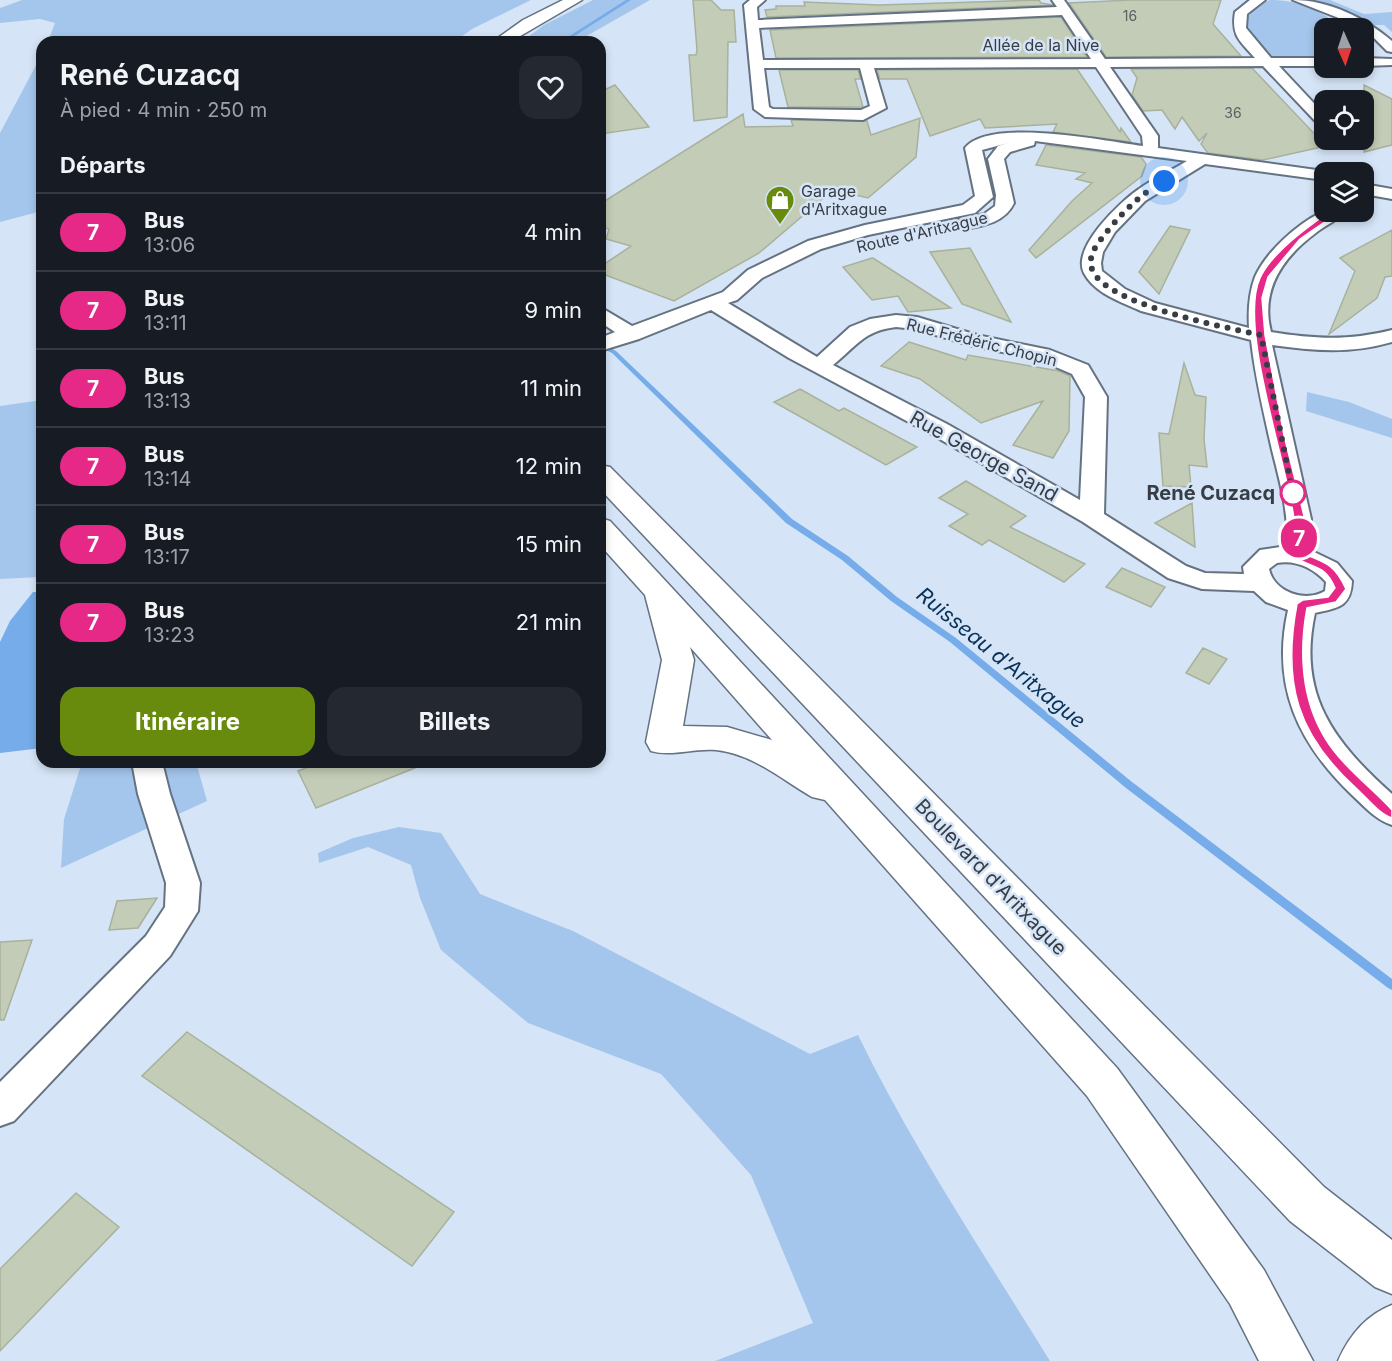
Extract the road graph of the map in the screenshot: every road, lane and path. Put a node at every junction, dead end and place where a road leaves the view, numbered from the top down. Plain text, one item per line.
1 (546, 0) edge
2 (574, 0) edge
3 (759, 0) edge
4 (1259, 0) edge
5 (1299, 0) edge
6 (1062, 6) edge
7 (1336, 18) edge
8 (753, 24) junction
9 (495, 36) edge
10 (496, 36) edge
11 (1374, 36) edge
12 (1374, 47) edge
13 (1391, 58) edge
14 (1374, 61) edge
15 (1267, 62) junction
16 (1314, 62) edge
17 (1100, 63) junction
18 (758, 64) junction
19 (866, 64) junction
20 (1314, 111) edge
21 (1314, 124) edge
22 (1308, 126) dead end
23 (1056, 139) junction
24 (1149, 151) junction
25 (1203, 158) junction
26 (1314, 174) edge
27 (1374, 193) edge
28 (1392, 194) edge
29 (1320, 222) edge
30 (722, 299) junction
31 (606, 317) edge
32 (632, 335) junction
33 (1261, 335) junction
34 (1392, 336) edge
35 (606, 343) edge
36 (819, 366) junction
37 (606, 479) edge
38 (1092, 517) junction
39 (606, 534) edge
40 (1299, 555) junction
41 (1260, 583) junction
42 (655, 587) junction
43 (1303, 604) junction
44 (148, 768) edge
45 (848, 799) junction
46 (1392, 813) edge
47 (0, 1108) edge
48 (1392, 1270) edge
49 (1392, 1330) edge
50 (1287, 1361) edge
51 (1364, 1361) edge

1 - 9 main road
2 - 10 main road
3 - 8 street
4 - 15 street
5 - 7 street
6 - 8 street
6 - 17 street
8 - 18 street
11 - 13 street
12 - 13 street
13 - 14 street
15 - 16 street, Allée de la Nive
15 - 17 street, Allée de la Nive
15 - 20 street
17 - 19 street, Allée de la Nive
17 - 24 street
18 - 19 street, Allée de la Nive
18 - 19 street
21 - 22 street
23 - 24 street, Route d'Aritxague
23 - 30 street, Route d'Aritxague
23 - 30 street, Route d'Aritxague
24 - 25 street, Route d'Aritxague
25 - 26 street, Route d'Aritxague
25 - 33 street
27 - 28 street
29 - 33 street
30 - 32 street, Route d'Aritxague
30 - 36 street, Rue George Sand
31 - 32 street
32 - 35 street, Route d'Aritxague
33 - 34 street
33 - 40 street
36 - 38 street, Rue George Sand
36 - 38 street, Rue Frédéric Chopin
37 - 48 main road, Boulevard d'Aritxague
38 - 41 street, Rue George Sand
39 - 42 main road
40 - 41 street
40 - 43 street
41 - 43 street
42 - 45 main road
42 - 45 main road
43 - 46 street
44 - 47 street
45 - 50 main road
49 - 51 main road

